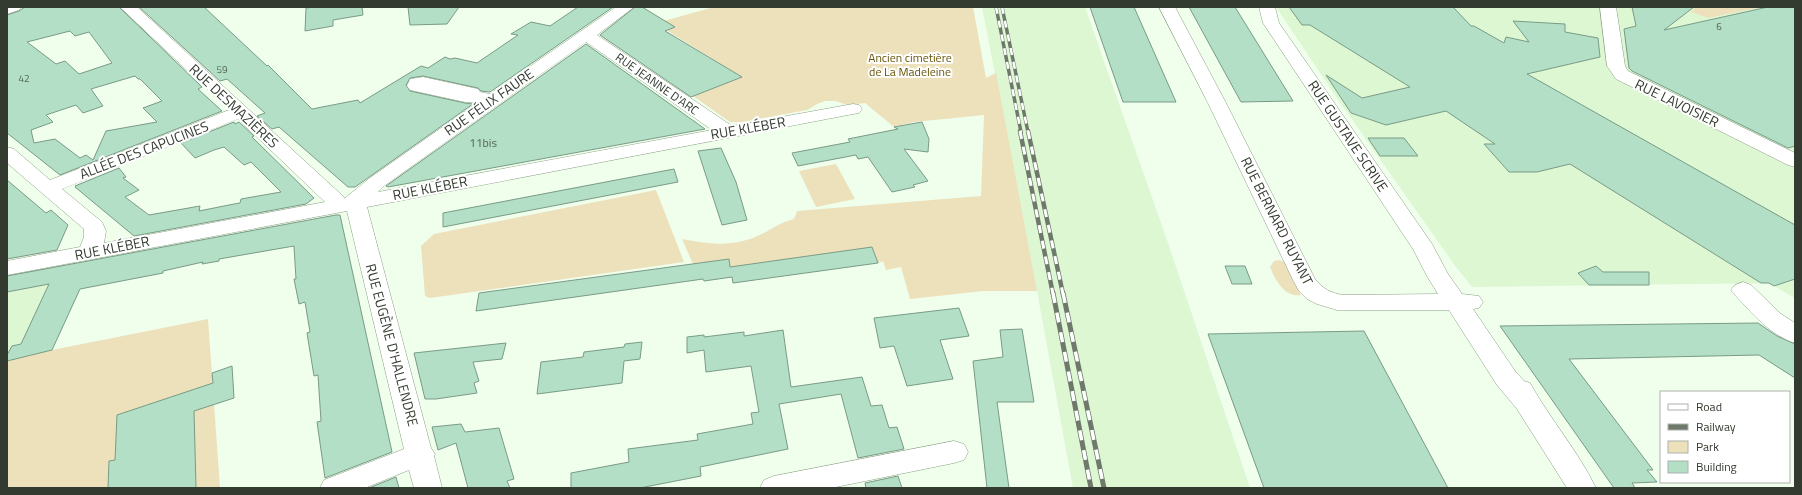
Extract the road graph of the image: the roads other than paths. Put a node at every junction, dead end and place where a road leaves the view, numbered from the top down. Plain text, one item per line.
1 (14, 7) edge
2 (128, 7) edge
3 (626, 7) edge
4 (1167, 7) edge
5 (1258, 7) edge
6 (1608, 7) edge
7 (7, 9) edge
8 (1269, 15) edge
9 (586, 35) junction
10 (853, 109) dead end
11 (240, 112) junction
12 (728, 132) junction
13 (7, 153) edge
14 (1795, 161) edge
15 (47, 188) junction
16 (348, 203) junction
17 (88, 253) junction
18 (7, 268) edge
19 (1743, 290) dead end
20 (1464, 302) junction
21 (1795, 334) edge
22 (954, 452) dead end
23 (421, 454) junction
24 (1581, 482) edge
25 (334, 488) edge
26 (428, 488) edge
27 (774, 488) edge

1 - 7 street
2 - 11 street, RUE DESMAZIÈRES
3 - 9 street, RUE FÉLIX FAURE
4 - 20 street, RUE BERNARD RUYANT
5 - 8 street, RUE GUSTAVE SCRIVE
6 - 14 street, RUE LAVOISIER
8 - 20 street, RUE GUSTAVE SCRIVE
9 - 12 street, RUE JEANNE D'ARC
9 - 16 street, RUE FÉLIX FAURE
10 - 12 street, RUE KLÉBER
11 - 15 street, ALLÉE DES CAPUCINES
11 - 16 street, RUE DESMAZIÈRES
12 - 16 street, RUE KLÉBER
13 - 15 street
15 - 17 street
16 - 17 street, RUE KLÉBER
16 - 23 street, RUE EUGÈNE D'HALLENDRE
17 - 18 street, RUE KLÉBER
19 - 21 street
20 - 24 street, RUE GUSTAVE SCRIVE
22 - 27 street
23 - 25 street
23 - 26 street, RUE EUGÈNE D'HALLENDRE

